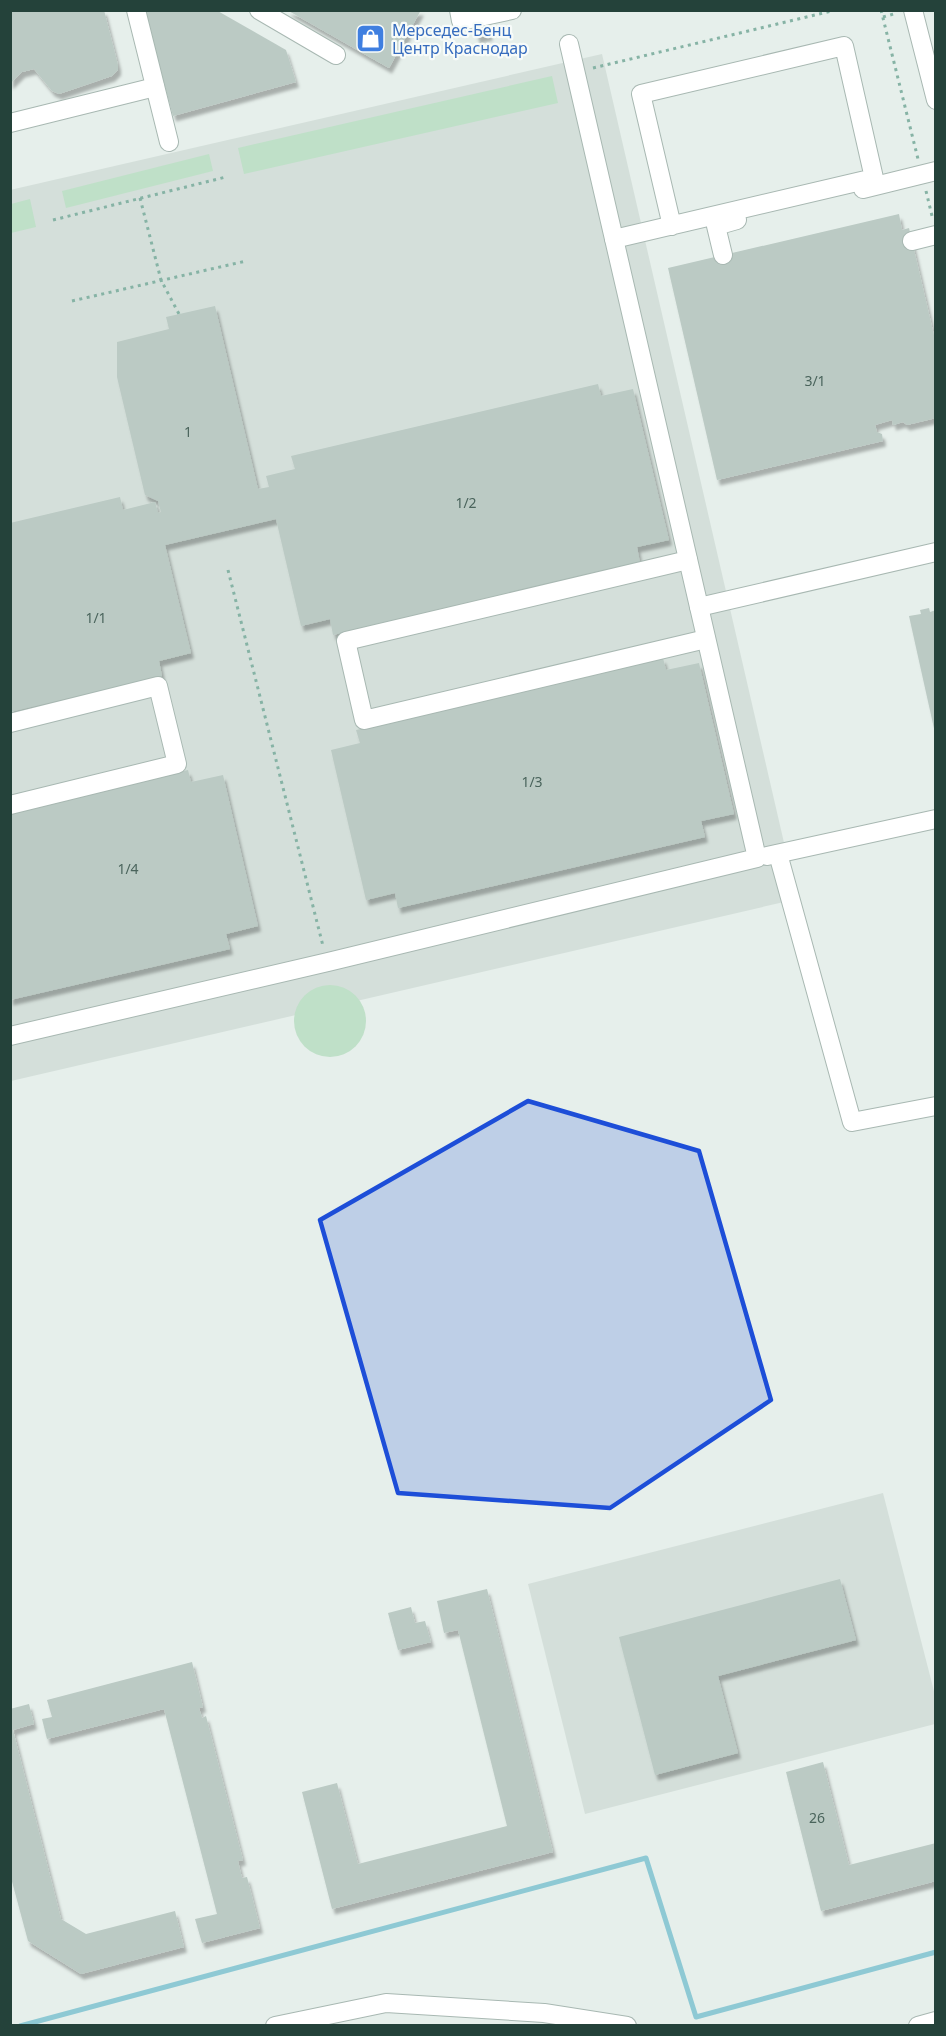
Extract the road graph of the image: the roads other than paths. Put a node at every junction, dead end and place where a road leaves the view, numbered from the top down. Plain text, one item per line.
1 (136, 10) edge
2 (259, 10) edge
3 (459, 10) edge
4 (512, 10) edge
5 (905, 12) edge
6 (490, 13) edge
7 (569, 44) dead end
8 (336, 55) dead end
9 (155, 87) junction
10 (936, 100) edge
11 (10, 123) edge
12 (169, 142) dead end
13 (929, 172) edge
14 (672, 226) junction
15 (936, 235) edge
16 (614, 239) junction
17 (912, 241) dead end
18 (723, 255) dead end
19 (936, 552) edge
20 (688, 561) junction
21 (699, 607) junction
22 (706, 639) junction
23 (10, 723) edge
24 (10, 805) edge
25 (936, 819) edge
26 (778, 854) junction
27 (757, 858) junction
28 (10, 1036) edge
29 (936, 1106) edge
30 (936, 2021) edge
31 (275, 2025) edge
32 (627, 2025) edge
33 (918, 2025) edge

1 - 9 street
2 - 8 street
3 - 6 street
4 - 6 street
5 - 10 street
7 - 16 street
9 - 11 street
9 - 12 street
13 - 18 street
14 - 14 street
14 - 16 street
15 - 17 street
16 - 20 street
19 - 21 street
20 - 21 street
20 - 22 street
21 - 22 street
22 - 27 street
23 - 24 street
25 - 26 street
26 - 27 street
26 - 29 street
27 - 28 street
30 - 33 street
31 - 32 street

